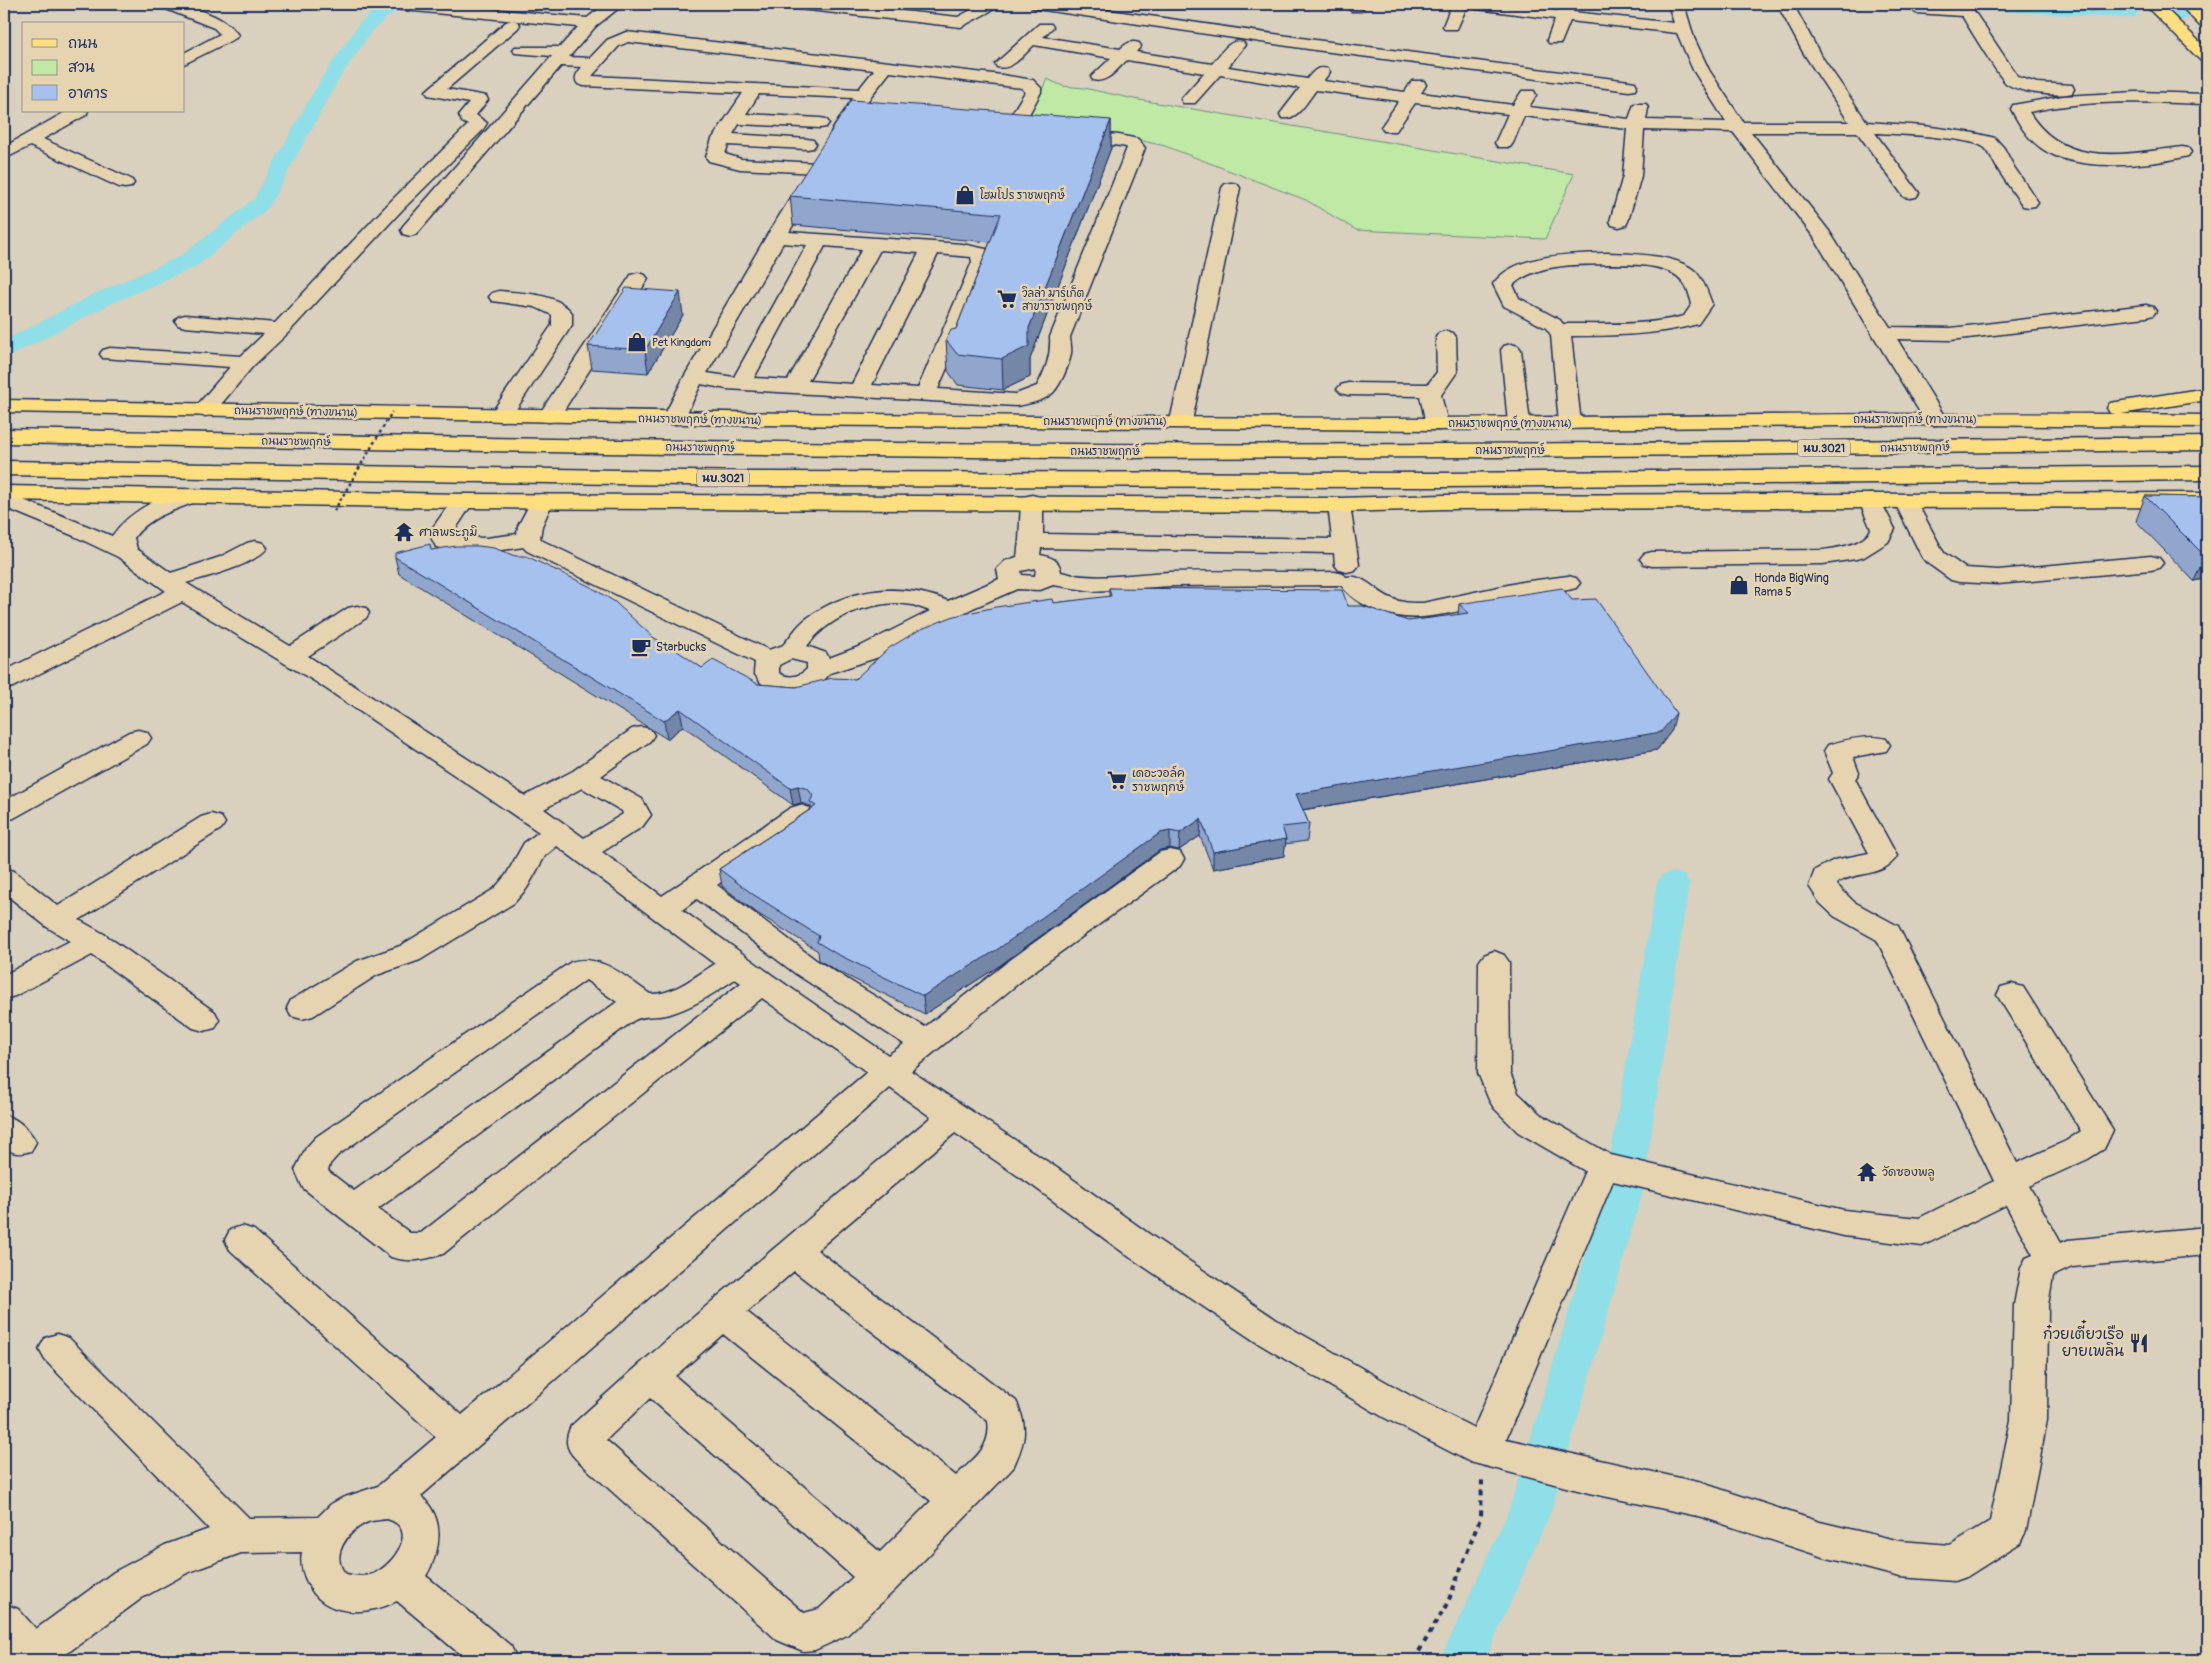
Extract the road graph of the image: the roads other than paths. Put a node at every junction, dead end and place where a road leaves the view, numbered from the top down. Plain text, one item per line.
1 (166, 4) edge
2 (394, 4) edge
3 (616, 4) edge
4 (799, 4) edge
5 (993, 4) edge
6 (1037, 4) edge
7 (1460, 4) edge
8 (1476, 4) edge
9 (1676, 4) edge
10 (1785, 4) edge
11 (2152, 4) edge
12 (2187, 4) edge
13 (1966, 8) edge
14 (1566, 10) edge
15 (1921, 10) dead end
16 (1057, 16) dead end
17 (590, 23) junction
18 (2171, 23) junction
19 (2207, 24) edge
20 (512, 25) dead end
21 (1451, 26) dead end
22 (1682, 29) junction
23 (1146, 32) dead end
24 (1031, 40) junction
25 (1556, 40) dead end
26 (1237, 45) dead end
27 (704, 46) junction
28 (521, 50) dead end
29 (1125, 55) junction
30 (791, 56) junction
31 (562, 57) junction
32 (185, 58) edge
33 (2207, 58) edge
34 (1333, 60) dead end
35 (835, 61) junction
36 (594, 63) junction
37 (740, 63) junction
38 (1003, 64) dead end
39 (886, 66) junction
40 (637, 69) dead end
41 (1216, 70) junction
42 (1428, 71) dead end
43 (2207, 73) edge
44 (1099, 77) dead end
45 (2172, 82) dead end
46 (626, 83) junction
47 (674, 85) junction
48 (1312, 85) junction
49 (722, 86) junction
50 (1629, 86) dead end
51 (1534, 87) dead end
52 (762, 89) junction
53 (816, 92) junction
54 (864, 94) junction
55 (1409, 97) junction
56 (1188, 99) dead end
57 (2207, 99) edge
58 (1518, 109) junction
59 (78, 112) edge
60 (1288, 114) dead end
61 (1638, 116) junction
62 (998, 117) edge
63 (1018, 118) junction
64 (734, 119) junction
65 (820, 123) dead end
66 (1390, 127) dead end
67 (1738, 127) junction
68 (1862, 127) junction
69 (721, 139) junction
70 (30, 140) junction
71 (1504, 143) dead end
72 (806, 144) dead end
73 (2182, 152) dead end
74 (4, 154) edge
75 (826, 155) junction
76 (125, 183) dead end
77 (1231, 188) dead end
78 (1910, 193) dead end
79 (2029, 202) dead end
80 (397, 205) junction
81 (428, 208) junction
82 (1619, 221) dead end
83 (410, 230) dead end
84 (775, 237) junction
85 (819, 240) junction
86 (874, 244) junction
87 (931, 248) junction
88 (638, 279) dead end
89 (499, 298) dead end
90 (2146, 311) dead end
91 (185, 321) dead end
92 (280, 330) junction
93 (1558, 330) junction
94 (1883, 333) junction
95 (1446, 337) dead end
96 (1511, 350) dead end
97 (110, 354) dead end
98 (246, 362) junction
99 (694, 377) junction
100 (741, 383) junction
101 (795, 386) junction
102 (1348, 389) dead end
103 (1432, 390) junction
104 (859, 391) junction
105 (2207, 394) edge
106 (925, 396) junction
107 (4, 406) edge
108 (204, 410) junction
109 (501, 415) junction
110 (549, 416) junction
111 (674, 418) junction
112 (1935, 419) junction
113 (2050, 419) junction
114 (743, 420) junction
115 (1181, 421) junction
116 (2207, 421) edge
117 (1519, 423) junction
118 (1570, 423) junction
119 (1436, 424) junction
120 (4, 436) edge
121 (498, 444) junction
122 (2207, 444) edge
123 (4, 468) edge
124 (2207, 472) edge
125 (754, 479) junction
126 (4, 493) edge
127 (190, 496) junction
128 (4, 499) edge
129 (2207, 500) edge
130 (463, 501) junction
131 (542, 501) junction
132 (1870, 501) junction
133 (1905, 501) junction
134 (1032, 502) junction
135 (2172, 502) junction
136 (938, 503) junction
137 (1339, 505) junction
138 (2207, 507) edge
139 (528, 539) junction
140 (254, 548) dead end
141 (1030, 550) junction
142 (126, 552) junction
143 (1652, 559) dead end
144 (2151, 563) dead end
145 (1345, 569) junction
146 (1048, 576) junction
147 (1016, 582) junction
148 (1568, 583) dead end
149 (175, 587) junction
150 (948, 610) junction
151 (357, 613) dead end
152 (781, 655) junction
153 (291, 656) junction
154 (821, 668) junction
155 (4, 681) edge
156 (641, 735) dead end
157 (138, 738) dead end
158 (1876, 745) dead end
159 (582, 777) junction
160 (524, 808) junction
161 (4, 812) edge
162 (800, 814) edge
163 (211, 823) dead end
164 (556, 833) junction
165 (582, 852) junction
166 (1170, 859) dead end
167 (4, 878) edge
168 (699, 886) junction
169 (662, 910) junction
170 (57, 920) junction
171 (94, 941) junction
172 (1494, 962) dead end
173 (736, 964) junction
174 (761, 983) junction
175 (4, 988) edge
176 (2012, 994) dead end
177 (642, 1004) junction
178 (302, 1008) dead end
179 (204, 1020) dead end
180 (926, 1043) junction
181 (889, 1070) junction
182 (954, 1116) junction
183 (1603, 1166) junction
184 (2011, 1184) junction
185 (353, 1210) junction
186 (242, 1240) dead end
187 (2207, 1241) edge
188 (793, 1251) junction
189 (2054, 1261) junction
190 (722, 1313) junction
191 (57, 1348) dead end
192 (650, 1376) junction
193 (461, 1437) junction
194 (1485, 1450) junction
195 (958, 1499) junction
196 (387, 1502) junction
197 (328, 1534) junction
198 (241, 1536) junction
199 (881, 1577) junction
200 (400, 1579) junction
201 (4, 1622) edge
202 (32, 1658) edge
203 (497, 1660) edge

1 - 32 street
2 - 17 street
3 - 17 street
4 - 5 street
6 - 50 street
7 - 21 street
8 - 14 street
9 - 22 street
10 - 68 street
11 - 18 main road
12 - 19 main road
13 - 15 street
13 - 45 street
14 - 22 street
14 - 25 street
16 - 24 street
17 - 31 street
18 - 33 main road
18 - 43 main road
20 - 80 street
22 - 67 street
23 - 29 street
24 - 29 street
24 - 38 street
26 - 41 street
27 - 36 street
27 - 37 street
27 - 47 street
28 - 31 street
29 - 41 street
29 - 44 street
30 - 35 street
30 - 37 street
30 - 52 street
31 - 36 street
31 - 81 street
34 - 48 street
35 - 39 street
35 - 53 street
36 - 46 street
37 - 49 street
39 - 54 street
39 - 63 street
40 - 46 street
41 - 48 street
41 - 56 street
42 - 55 street
46 - 47 street
47 - 49 street
48 - 55 street
48 - 60 street
49 - 52 street
51 - 58 street
52 - 53 street
52 - 64 street
53 - 54 street
54 - 75 street
55 - 58 street
55 - 66 street
57 - 73 street
58 - 61 street
58 - 71 street
59 - 70 street
61 - 67 street
61 - 82 street
62 - 63 street
63 - 106 street
64 - 65 street
64 - 69 street
67 - 68 street
67 - 94 street
68 - 78 street
68 - 79 street
69 - 72 street
69 - 75 street
70 - 74 street
70 - 76 street
75 - 84 street
77 - 115 street
80 - 81 street
80 - 92 street
81 - 83 street
84 - 85 street
84 - 99 street
85 - 86 street
85 - 100 street
86 - 87 street
86 - 101 street
87 - 104 street
87 - 106 street
88 - 110 street
89 - 109 street
90 - 94 street
91 - 92 street
92 - 98 street
93 - 93 street
93 - 118 street
94 - 112 street
95 - 103 street
96 - 117 street
97 - 98 street
98 - 108 street
99 - 100 street
99 - 111 street
100 - 101 street
101 - 104 street
102 - 103 street
103 - 119 street
104 - 106 street
105 - 113 main road
107 - 108 main road, ถนนราชพฤกษ์ (ทางขนาน)
108 - 109 main road, ถนนราชพฤกษ์ (ทางขนาน)
109 - 110 main road, ถนนราชพฤกษ์ (ทางขนาน)
110 - 111 main road, ถนนราชพฤกษ์ (ทางขนาน)
111 - 114 main road, ถนนราชพฤกษ์ (ทางขนาน)
112 - 113 main road, ถนนราชพฤกษ์ (ทางขนาน)
112 - 118 main road, ถนนราชพฤกษ์ (ทางขนาน)
113 - 116 main road, ถนนราชพฤกษ์ (ทางขนาน)
114 - 115 main road, ถนนราชพฤกษ์ (ทางขนาน)
114 - 121 main road
115 - 119 main road, ถนนราชพฤกษ์ (ทางขนาน)
117 - 118 main road, ถนนราชพฤกษ์ (ทางขนาน)
117 - 119 main road, ถนนราชพฤกษ์ (ทางขนาน)
120 - 121 main road, ถนนราชพฤกษ์ / นบ.3021
121 - 122 main road, ถนนราชพฤกษ์ / นบ.3021
123 - 125 main road, นบ.3021
124 - 125 main road, นบ.3021
125 - 136 main road
126 - 127 main road, นบ.3021
127 - 130 main road, นบ.3021
127 - 142 street
128 - 142 street
129 - 135 main road, นบ.3021
130 - 131 main road, นบ.3021
130 - 139 street
131 - 136 main road, นบ.3021
131 - 139 street
132 - 133 main road, นบ.3021
132 - 137 main road, นบ.3021
132 - 143 street
133 - 135 main road, นบ.3021
133 - 144 street
134 - 136 main road, นบ.3021
134 - 137 main road, นบ.3021
134 - 141 street
135 - 138 main road
137 - 145 street
139 - 152 street
140 - 149 street
141 - 145 street
141 - 146 street
141 - 147 street
142 - 149 street
145 - 146 street
145 - 148 street
146 - 147 street
147 - 150 street
149 - 153 street
149 - 155 street
150 - 152 street
150 - 154 street
151 - 153 street
152 - 154 street
152 - 154 street
153 - 160 street
156 - 159 street
157 - 161 street
158 - 184 street
159 - 160 street
159 - 165 street
160 - 164 street
162 - 168 street
163 - 170 street
164 - 165 street
164 - 178 street
165 - 169 street
166 - 180 street
167 - 170 street
168 - 169 street
168 - 180 street
169 - 173 street
170 - 171 street
171 - 175 street
171 - 179 street
172 - 183 street
173 - 174 street
173 - 177 street
174 - 181 street
174 - 185 street
176 - 184 street
177 - 185 street
177 - 185 street
180 - 181 street
181 - 182 street
181 - 193 street
182 - 188 street
182 - 194 street
183 - 184 street
183 - 194 street
184 - 189 street
186 - 193 street
187 - 189 street
188 - 190 street
188 - 195 street
189 - 194 street
190 - 192 street
190 - 195 street
191 - 198 street
192 - 199 street
192 - 199 street
193 - 196 street
195 - 199 street
196 - 197 street
196 - 200 street
197 - 198 street
197 - 200 street
198 - 202 street
200 - 203 street
201 - 202 street

